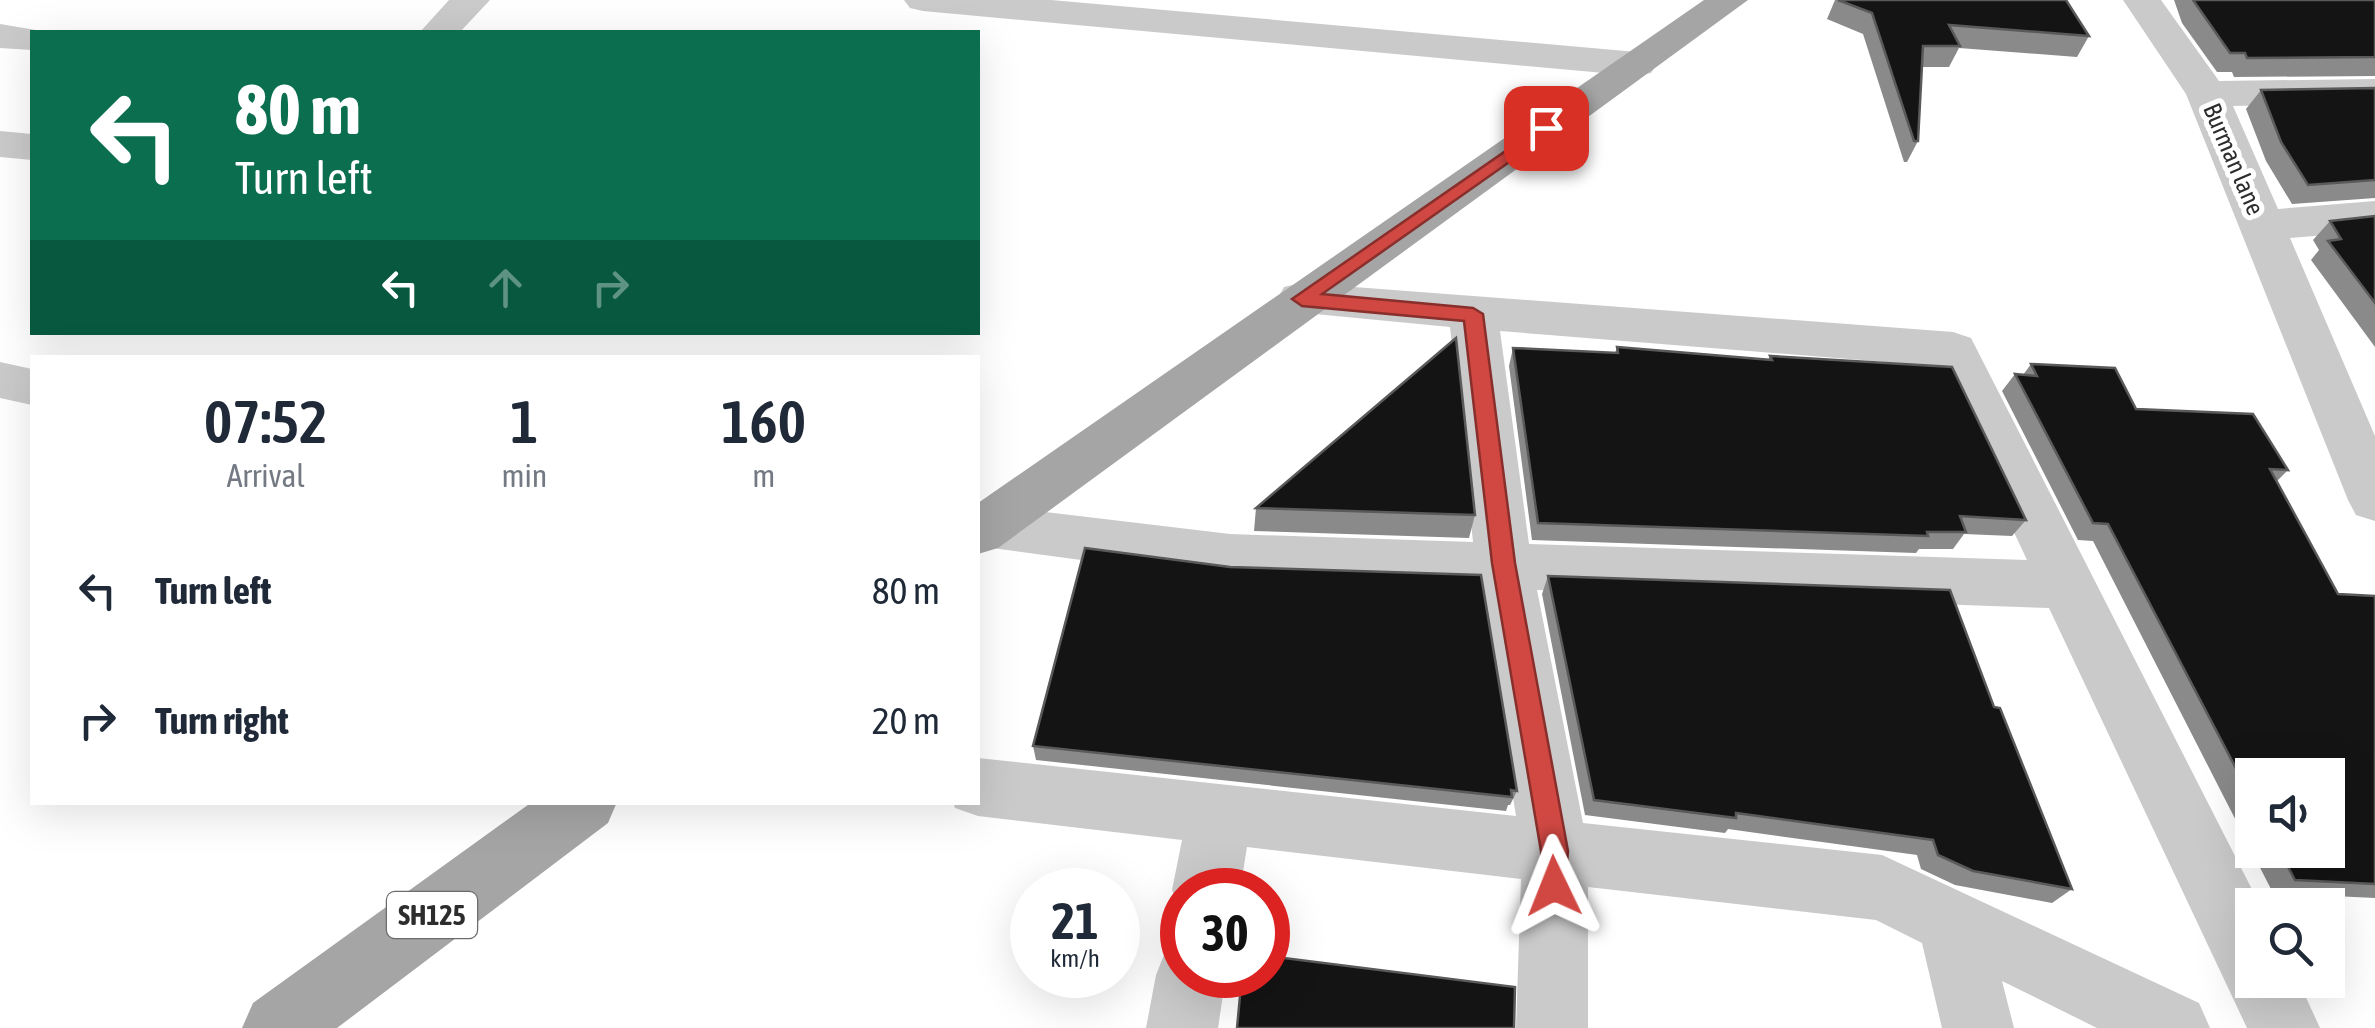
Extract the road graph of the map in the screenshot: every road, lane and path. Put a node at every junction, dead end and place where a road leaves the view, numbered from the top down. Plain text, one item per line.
1 (471, 0) edge
2 (924, 0) edge
3 (1345, 0) edge
4 (1729, 0) edge
5 (2142, 0) edge
6 (1049, 6) edge
7 (441, 30) edge
8 (0, 36) edge
9 (30, 38) edge
10 (1348, 40) junction
11 (1637, 64) junction
12 (2375, 91) edge
13 (2207, 94) junction
14 (0, 144) edge
15 (30, 147) edge
16 (2375, 216) edge
17 (2262, 225) junction
18 (1302, 299) junction
19 (1473, 314) junction
20 (0, 380) edge
21 (30, 387) edge
22 (2364, 452) edge
23 (2375, 500) edge
24 (982, 529) edge
25 (1504, 563) junction
26 (2072, 585) junction
27 (980, 787) edge
28 (581, 805) edge
29 (1220, 814) junction
30 (1555, 851) junction
31 (1210, 868) edge
32 (1952, 922) junction
33 (2235, 926) edge
34 (1187, 998) edge
35 (2270, 998) edge
36 (278, 1028) edge
37 (1182, 1028) edge
38 (1552, 1028) edge
39 (1978, 1028) edge
40 (2174, 1028) edge
41 (2284, 1028) edge

1 - 7 street
2 - 6 street
3 - 10 street
4 - 11 main road
5 - 13 street, Burman lane
6 - 10 street
8 - 9 street
10 - 11 street
11 - 18 main road
12 - 13 street
13 - 17 street, Burman lane
14 - 15 street
16 - 17 street, Burman lane
17 - 22 street
18 - 19 street
18 - 24 main road
19 - 25 street
19 - 26 street
20 - 21 street
22 - 23 street
24 - 25 street
25 - 26 street
25 - 30 street
26 - 33 street
27 - 29 street
28 - 36 main road, SH125
29 - 30 street
29 - 31 street
30 - 32 street
30 - 38 street
32 - 39 street
32 - 40 street
34 - 37 street
35 - 41 street

